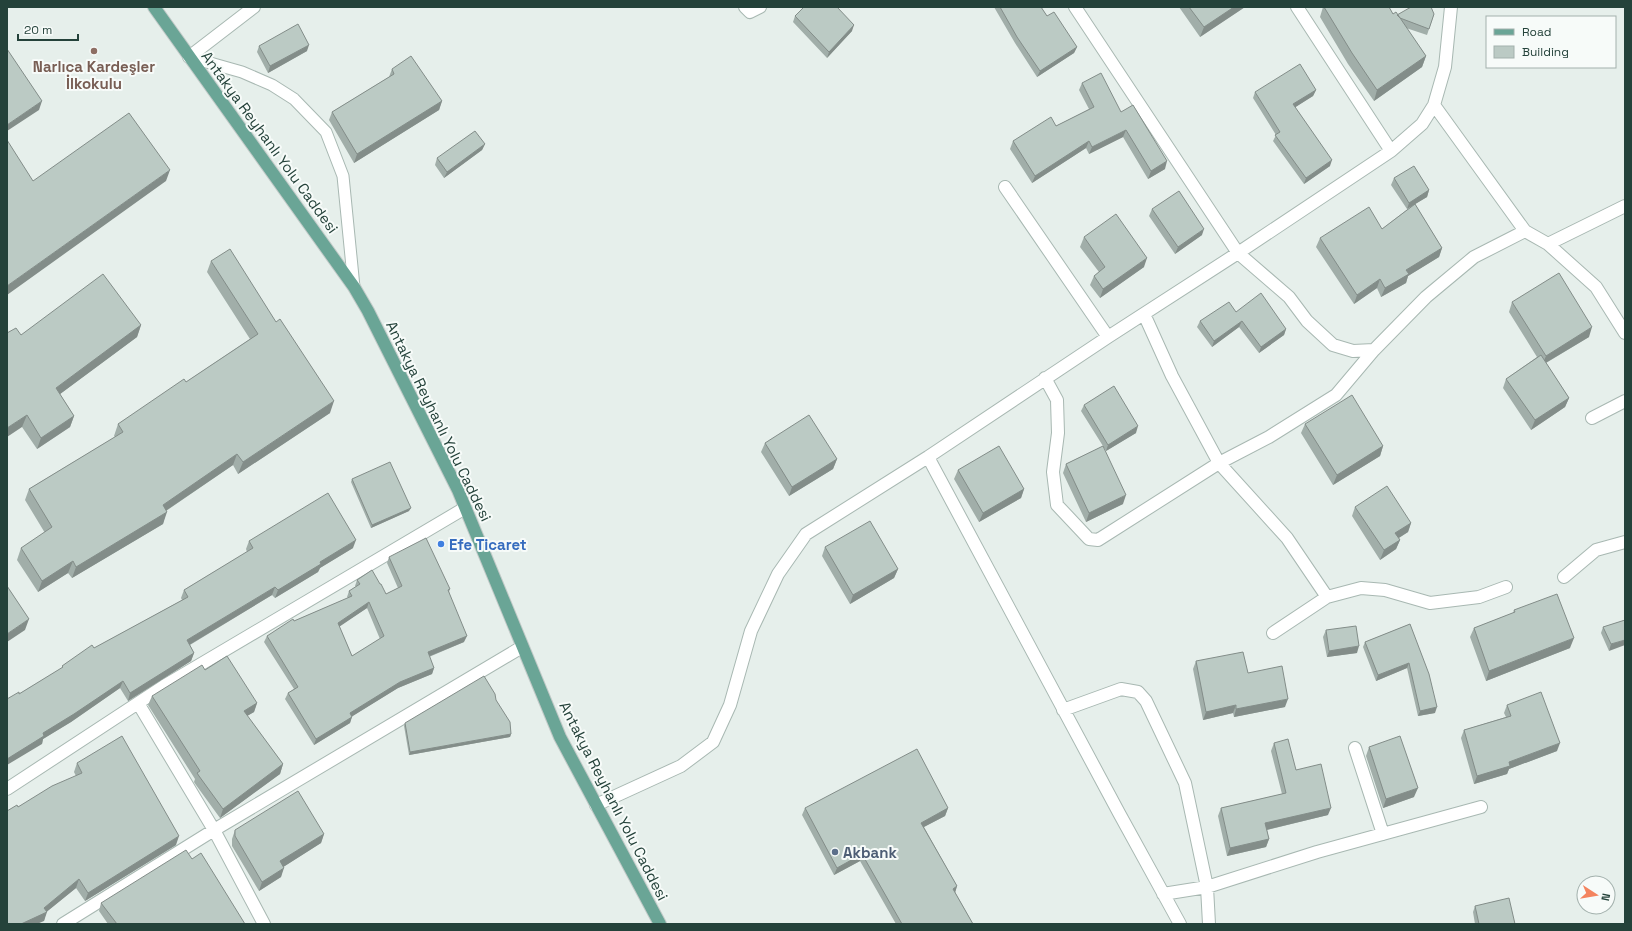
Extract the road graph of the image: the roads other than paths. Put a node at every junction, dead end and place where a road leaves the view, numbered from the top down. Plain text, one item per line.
1 (154, 7) edge
2 (254, 7) edge
3 (744, 7) edge
4 (760, 7) edge
5 (1075, 7) edge
6 (1297, 7) edge
7 (1451, 7) edge
8 (189, 58) junction
9 (1434, 105) junction
10 (1391, 151) junction
11 (1004, 187) dead end
12 (1625, 206) edge
13 (1525, 231) junction
14 (1548, 244) junction
15 (1238, 253) junction
16 (354, 286) junction
17 (1144, 314) junction
18 (1625, 333) edge
19 (1108, 337) junction
20 (1374, 350) junction
21 (1045, 378) junction
22 (1625, 401) edge
23 (1592, 418) dead end
24 (928, 457) junction
25 (1220, 463) junction
26 (465, 508) junction
27 (1625, 542) edge
28 (1564, 577) dead end
29 (1506, 587) dead end
30 (1327, 597) junction
31 (1273, 633) dead end
32 (522, 647) junction
33 (138, 703) junction
34 (1063, 710) junction
35 (1355, 748) dead end
36 (7, 789) edge
37 (596, 805) junction
38 (1482, 807) dead end
39 (214, 830) junction
40 (1383, 834) junction
41 (1207, 887) junction
42 (1163, 894) junction
43 (64, 924) edge
44 (264, 924) edge
45 (660, 924) edge
46 (1180, 924) edge
47 (1210, 924) edge

1 - 8 main road, Antakya Reyhanlı Yolu Caddesi
2 - 8 street
3 - 4 street
5 - 15 street
6 - 10 street
7 - 9 street
8 - 16 main road, Antakya Reyhanlı Yolu Caddesi
8 - 16 lane
9 - 10 street
9 - 13 street
10 - 15 street
11 - 19 street
12 - 14 street
13 - 14 street
13 - 20 street
14 - 18 street
15 - 17 street
15 - 20 street
16 - 26 main road, Antakya Reyhanlı Yolu Caddesi
17 - 19 street
17 - 25 street
19 - 21 street
20 - 25 street
21 - 24 street
21 - 25 street
22 - 23 street
24 - 34 street
24 - 37 street
25 - 30 street
26 - 32 main road, Antakya Reyhanlı Yolu Caddesi
26 - 33 street
27 - 28 street
29 - 30 street
30 - 31 street
32 - 37 main road, Antakya Reyhanlı Yolu Caddesi
32 - 39 street
33 - 36 street
33 - 39 street
34 - 41 street
34 - 42 street
35 - 40 street
37 - 45 main road, Antakya Reyhanlı Yolu Caddesi
38 - 40 street
39 - 43 street
39 - 44 street
40 - 41 street
41 - 42 street
41 - 47 street
42 - 46 street

